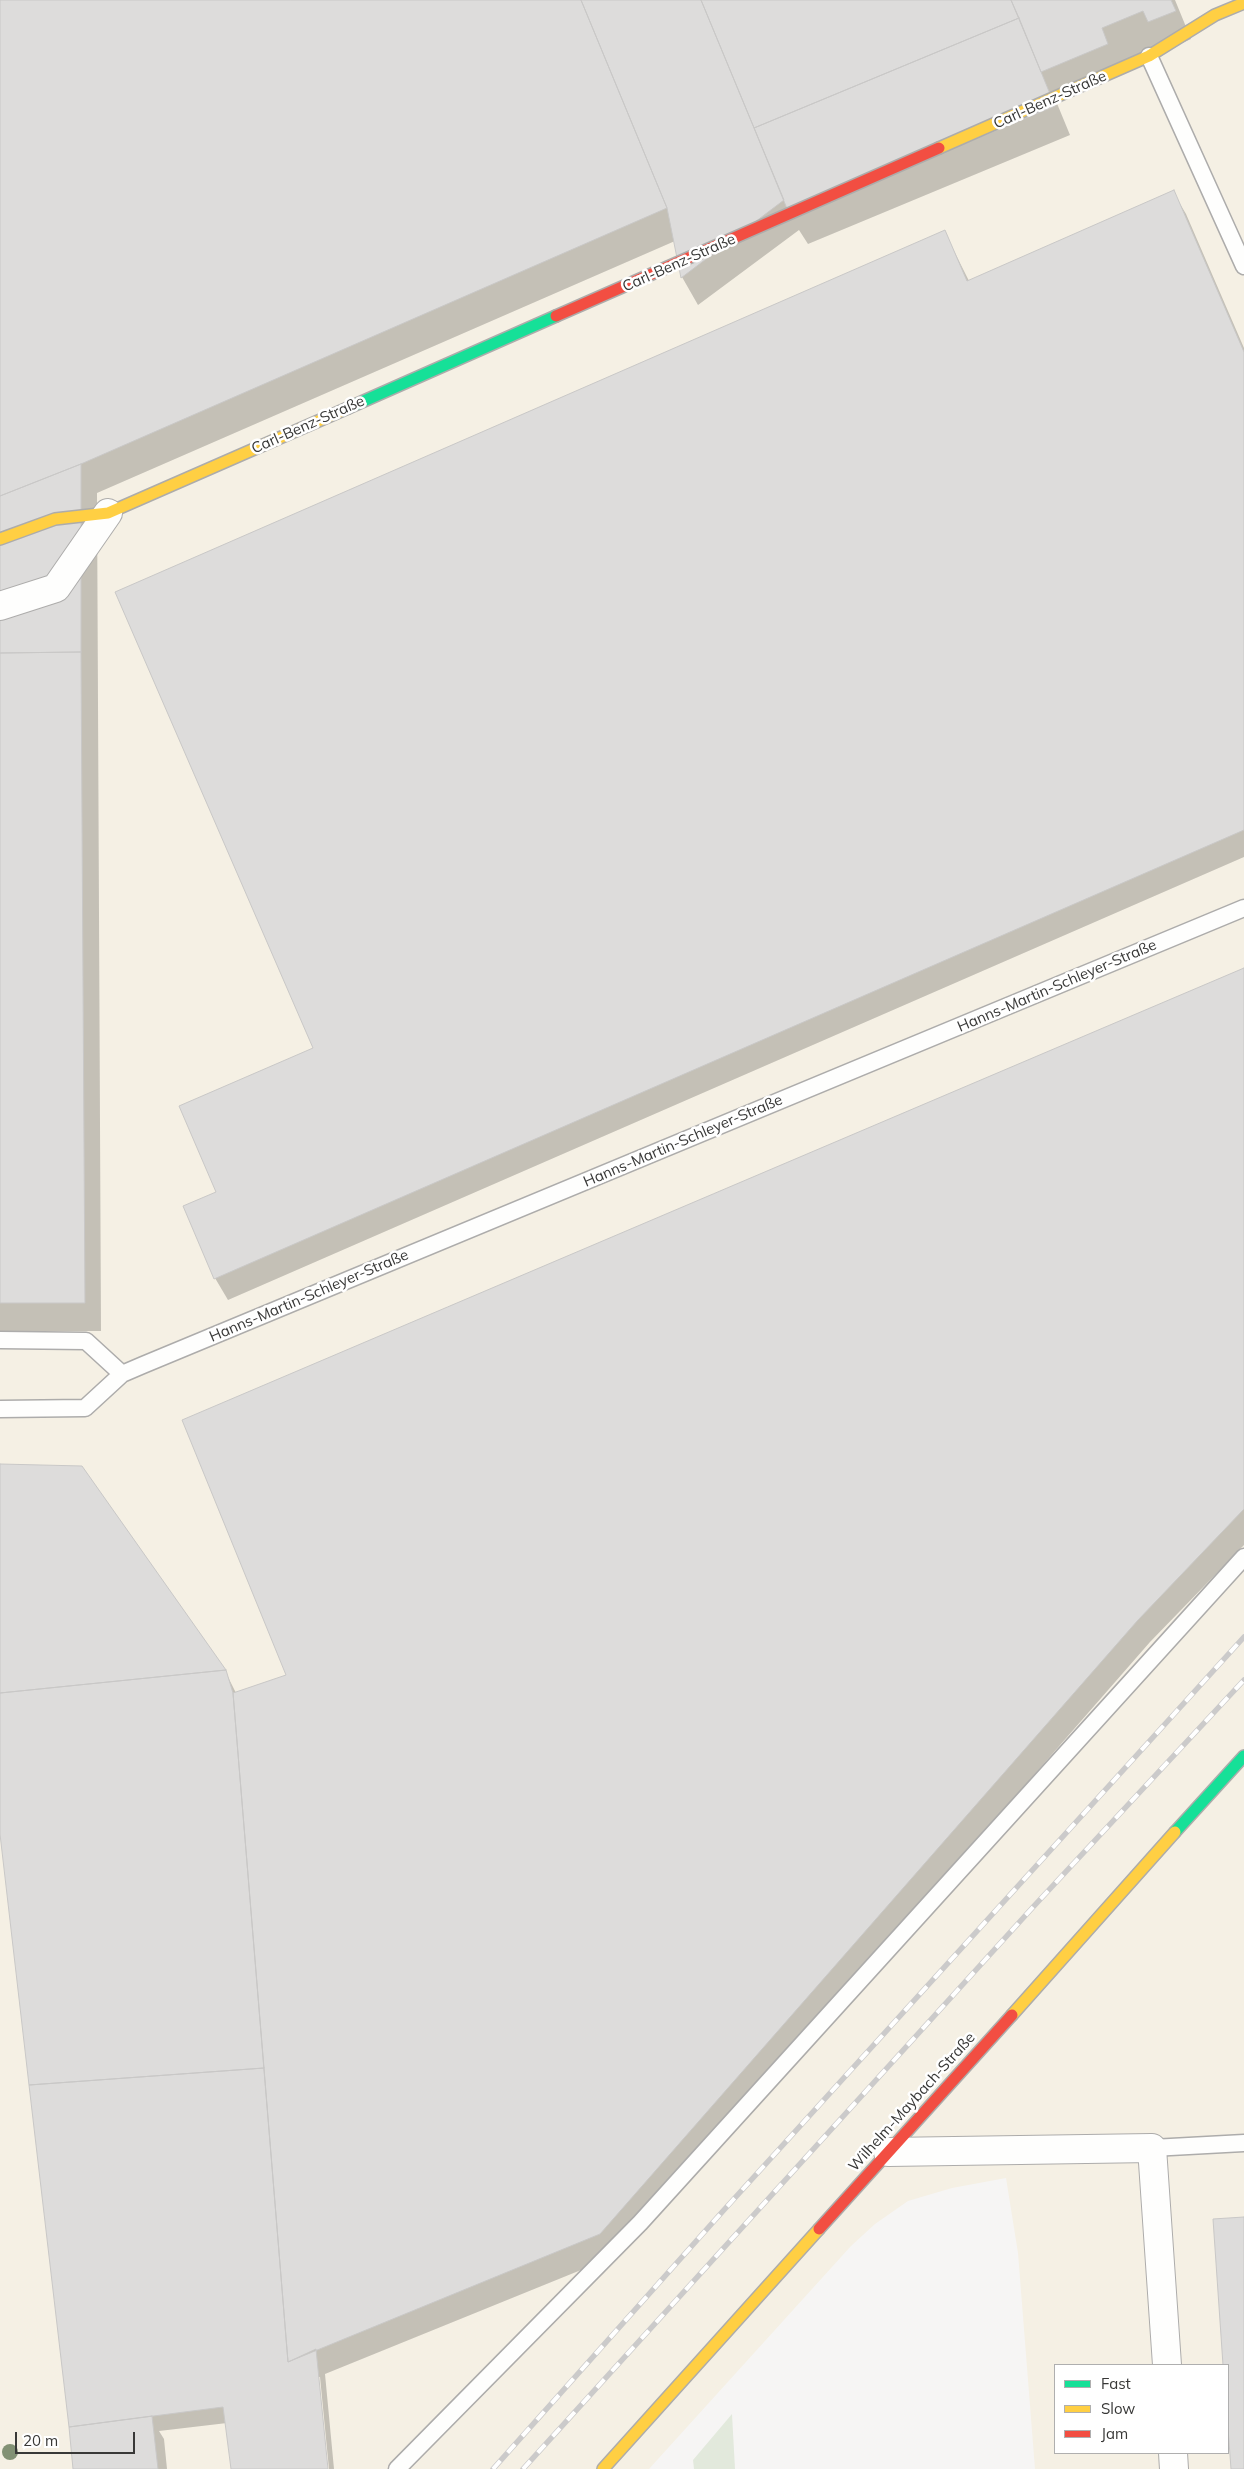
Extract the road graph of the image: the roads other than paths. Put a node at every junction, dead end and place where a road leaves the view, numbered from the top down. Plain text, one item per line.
1 (1244, 3) edge
2 (1211, 8) edge
3 (1148, 56) junction
4 (1238, 236) edge
5 (1244, 266) edge
6 (108, 513) junction
7 (0, 539) edge
8 (0, 606) edge
9 (1244, 908) edge
10 (0, 1340) edge
11 (122, 1374) junction
12 (0, 1409) edge
13 (1244, 1557) edge
14 (1244, 1756) edge
15 (1244, 2143) edge
16 (1152, 2148) junction
17 (888, 2152) junction
18 (1167, 2364) edge
19 (1173, 2454) edge
20 (397, 2469) edge
21 (603, 2469) edge
22 (1174, 2469) edge

1 - 2 street, Carl-Benz-Straße
2 - 3 street, Carl-Benz-Straße
3 - 4 lane
3 - 6 street, Carl-Benz-Straße
4 - 5 lane
6 - 7 street, Carl-Benz-Straße
6 - 8 street
9 - 11 lane, Hanns-Martin-Schleyer-Straße
10 - 11 lane
11 - 12 lane
13 - 20 lane
14 - 17 street, Wilhelm-Maybach-Straße
15 - 16 lane
16 - 17 street
16 - 18 street
17 - 21 street, Wilhelm-Maybach-Straße
19 - 22 street

